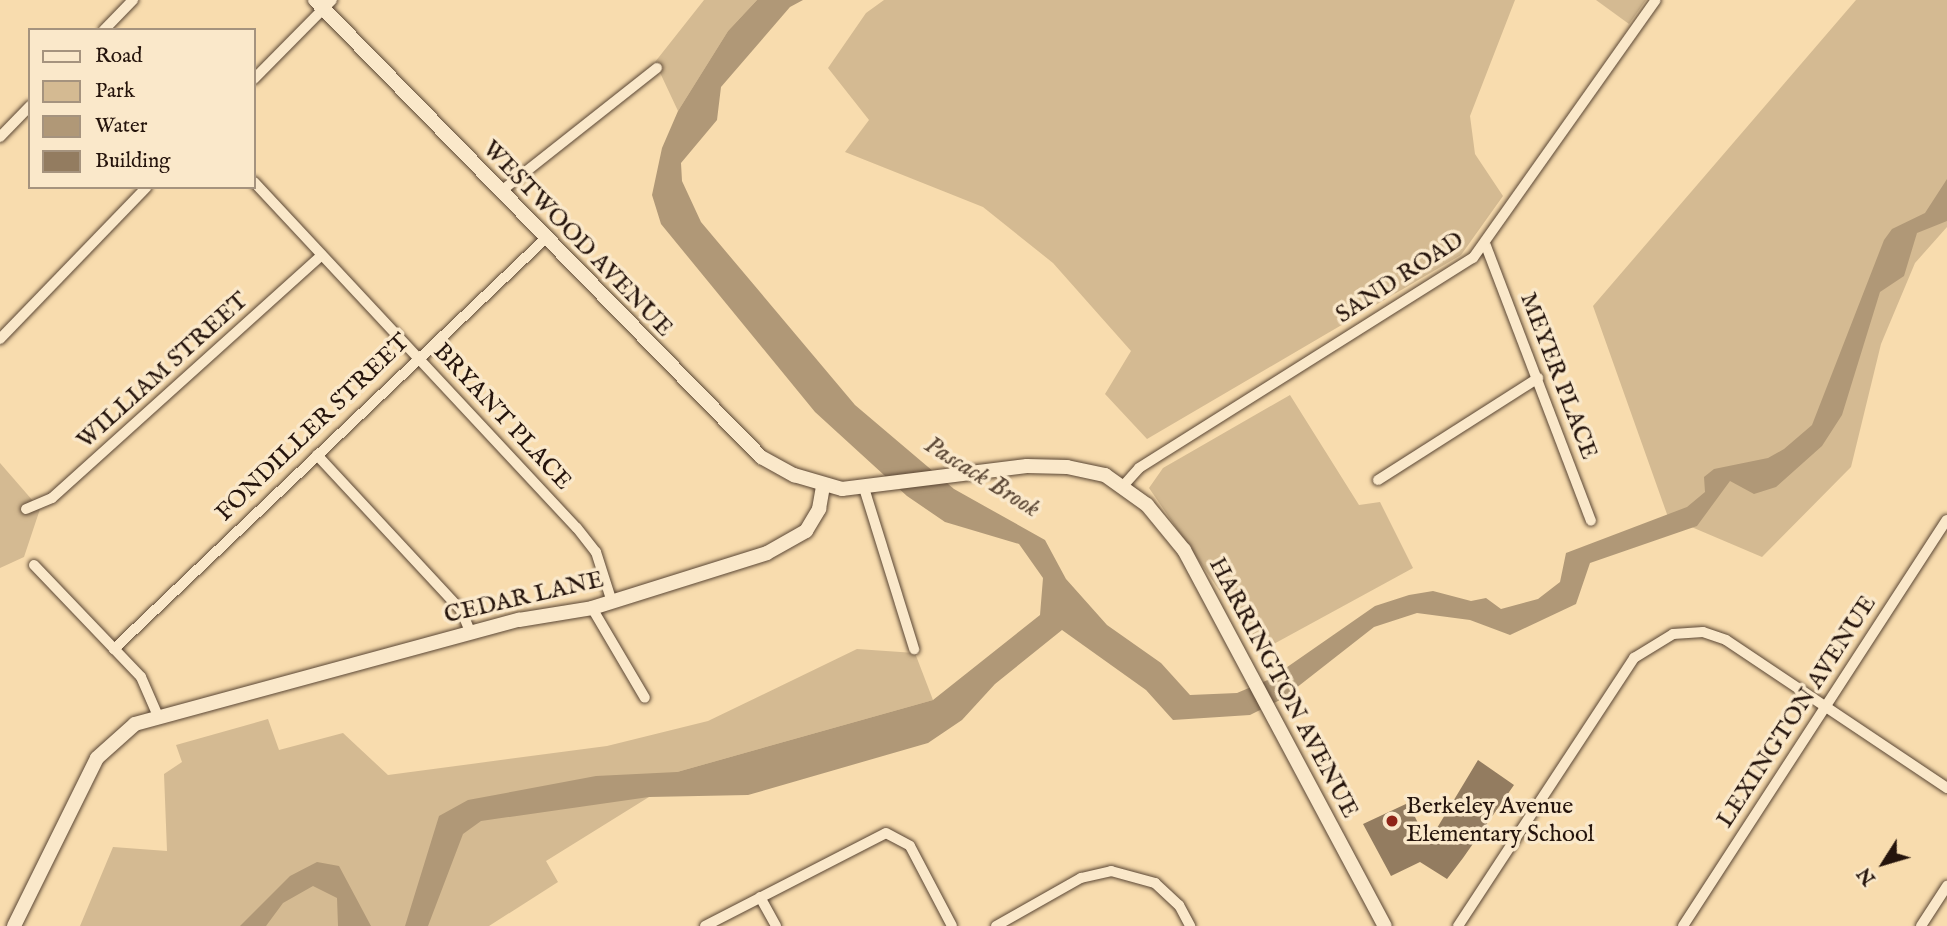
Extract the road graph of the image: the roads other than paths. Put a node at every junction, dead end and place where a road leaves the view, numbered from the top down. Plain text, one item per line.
1 (133, 0) edge
2 (1656, 0) edge
3 (323, 3) edge
4 (106, 28) edge
5 (657, 68) dead end
6 (256, 77) edge
7 (28, 108) edge
8 (0, 137) edge
9 (256, 184) edge
10 (145, 189) edge
11 (500, 192) junction
12 (544, 240) junction
13 (1486, 246) junction
14 (322, 255) junction
15 (0, 339) edge
16 (418, 357) junction
17 (1538, 378) junction
18 (317, 455) junction
19 (1378, 480) dead end
20 (824, 486) junction
21 (1123, 486) junction
22 (864, 488) junction
23 (26, 509) dead end
24 (1591, 521) dead end
25 (1947, 521) edge
26 (34, 565) dead end
27 (612, 602) junction
28 (592, 608) junction
29 (471, 633) junction
30 (114, 649) junction
31 (914, 649) dead end
32 (645, 698) dead end
33 (1826, 707) junction
34 (158, 716) junction
35 (1947, 788) edge
36 (1947, 886) edge
37 (760, 897) junction
38 (14, 926) edge
39 (705, 926) edge
40 (776, 926) edge
41 (952, 926) edge
42 (996, 926) edge
43 (1190, 926) edge
44 (1385, 926) edge
45 (1458, 926) edge
46 (1683, 926) edge
47 (1921, 926) edge

1 - 4 street
2 - 13 street, SAND ROAD
3 - 6 street
3 - 11 street, WESTWOOD AVENUE
5 - 11 street
7 - 8 street
9 - 14 street, BRYANT PLACE
10 - 15 street
11 - 12 street, WESTWOOD AVENUE
12 - 16 street, FONDILLER STREET
12 - 20 street, WESTWOOD AVENUE
13 - 17 street, MEYER PLACE
13 - 21 street, SAND ROAD
14 - 16 street, BRYANT PLACE
14 - 23 street, WILLIAM STREET
16 - 18 street, FONDILLER STREET
16 - 27 street, BRYANT PLACE
17 - 19 street
17 - 24 street, MEYER PLACE
18 - 29 street
18 - 30 street, FONDILLER STREET
20 - 22 street
20 - 27 street, CEDAR LANE
21 - 22 street
21 - 44 street, HARRINGTON AVENUE
22 - 31 street
25 - 33 street, LEXINGTON AVENUE
26 - 30 street
27 - 28 street, CEDAR LANE
28 - 29 street, CEDAR LANE
28 - 32 street
29 - 34 street, CEDAR LANE
30 - 34 street
33 - 35 street
33 - 45 street
33 - 46 street, LEXINGTON AVENUE
34 - 38 street, CEDAR LANE
36 - 47 street
37 - 39 street
37 - 40 street
37 - 41 street
42 - 43 street

